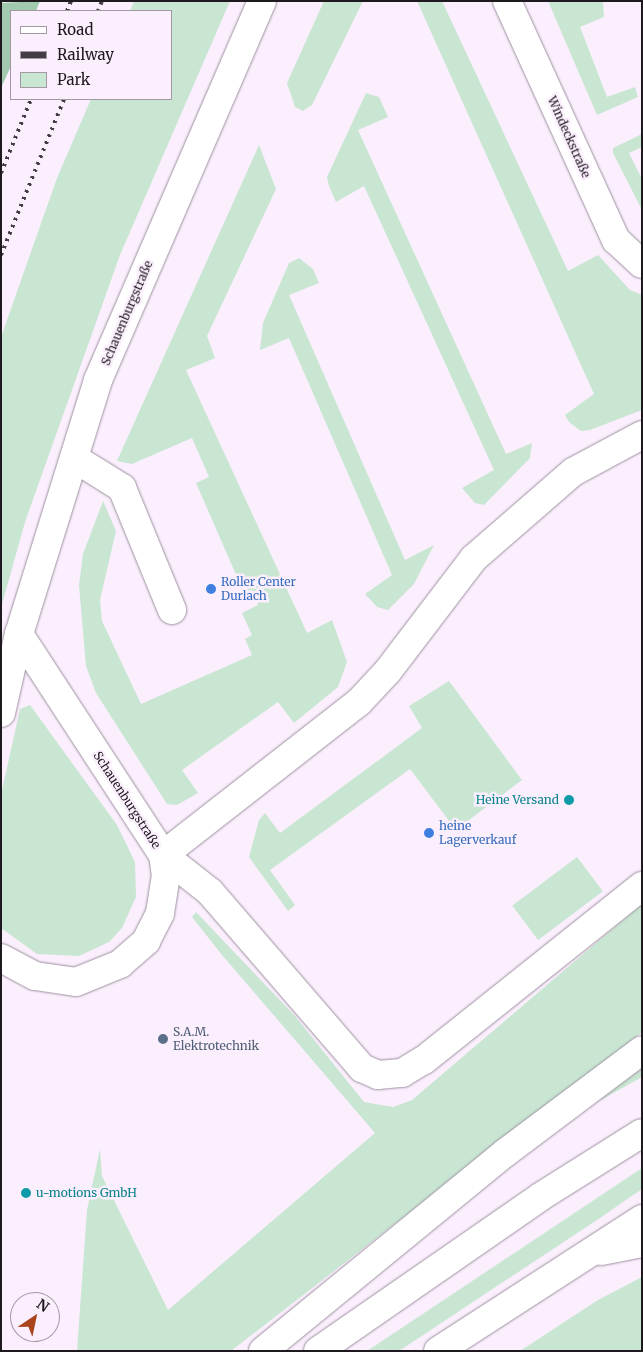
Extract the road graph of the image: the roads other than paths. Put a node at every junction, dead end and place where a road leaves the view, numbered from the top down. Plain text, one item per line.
1 (262, 1) edge
2 (507, 1) edge
3 (642, 264) edge
4 (642, 435) edge
5 (74, 458) junction
6 (172, 610) dead end
7 (19, 634) junction
8 (1, 713) edge
9 (163, 856) junction
10 (642, 886) edge
11 (1, 958) edge
12 (642, 1050) edge
13 (642, 1133) edge
14 (642, 1219) edge
15 (642, 1244) edge
16 (587, 1253) junction
17 (263, 1351) edge
18 (318, 1351) edge
19 (438, 1351) edge

1 - 5 main road, Schauenburgstraße
2 - 3 main road, Windeckstraße
4 - 9 main road
5 - 6 main road
5 - 7 main road, Schauenburgstraße
7 - 8 main road, Schauenburgstraße
7 - 9 main road, Schauenburgstraße
9 - 10 main road
9 - 11 main road, Schauenburgstraße
12 - 17 main road
13 - 18 main road
14 - 16 main road
15 - 16 main road
16 - 19 main road

